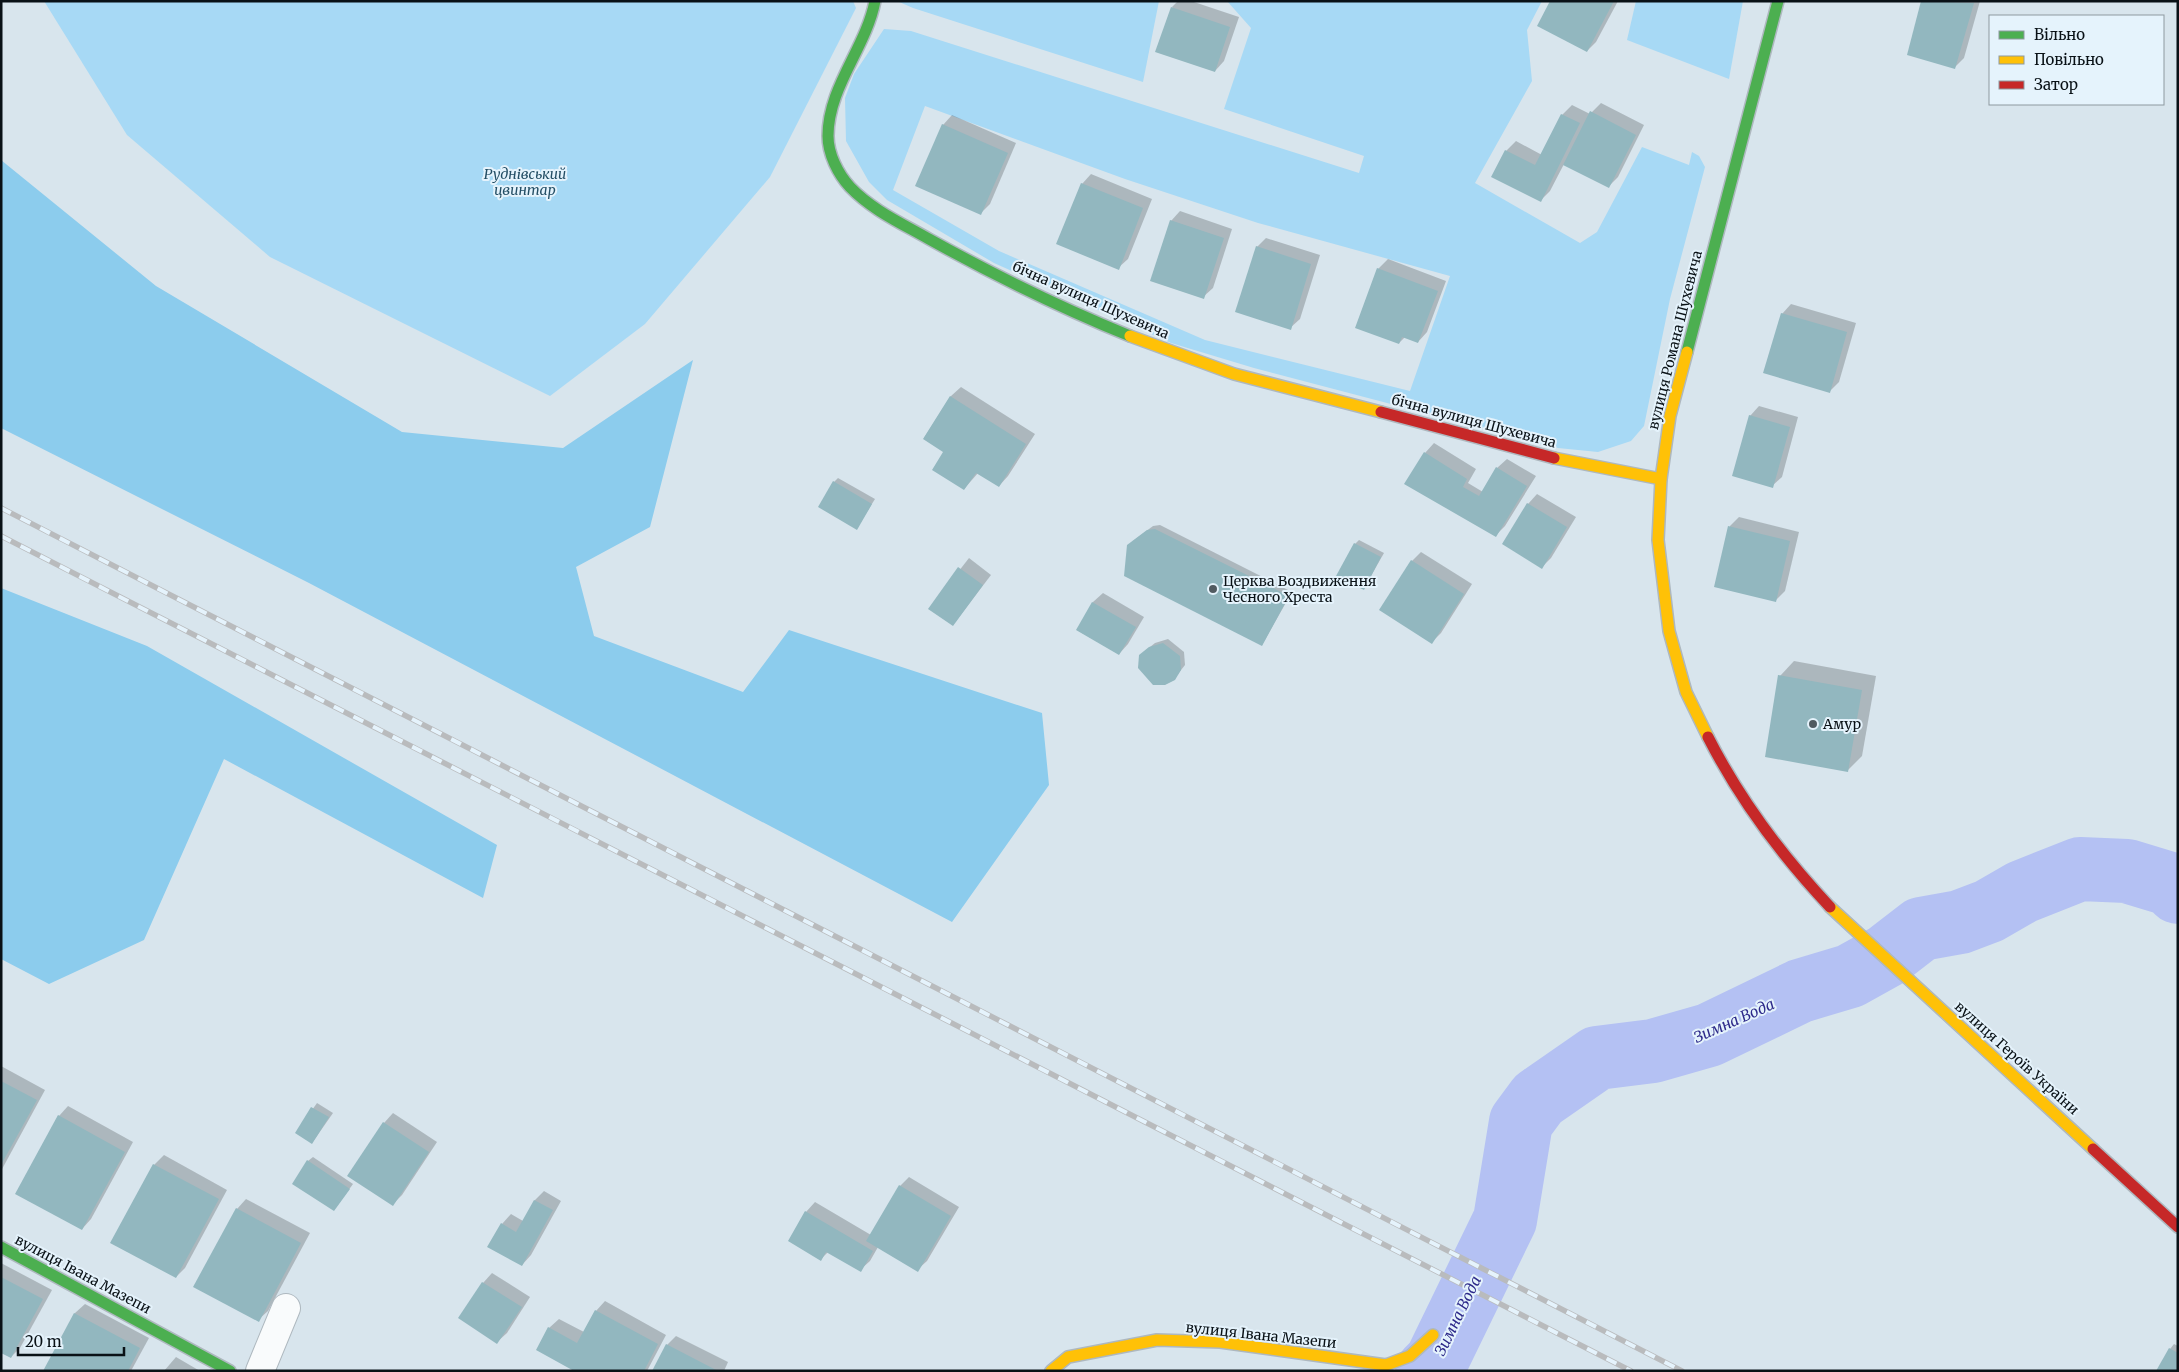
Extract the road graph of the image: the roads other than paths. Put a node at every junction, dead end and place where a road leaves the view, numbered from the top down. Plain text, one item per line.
1 (875, 1) edge
2 (1778, 1) edge
3 (1661, 478) junction
4 (1836, 913) joint
5 (2178, 1227) edge
6 (1, 1247) edge
7 (286, 1308) dead end
8 (1433, 1335) dead end
9 (230, 1371) edge
10 (260, 1371) edge
11 (1051, 1371) edge

1 - 3 street, бічна вулиця Шухевича
2 - 3 street, вулиця Романа Шухевича
3 - 4 street, вулиця Романа Шухевича
4 - 5 street, вулиця Героїв України
6 - 9 street, вулиця Івана Мазепи
7 - 10 street
8 - 11 street, вулиця Івана Мазепи

